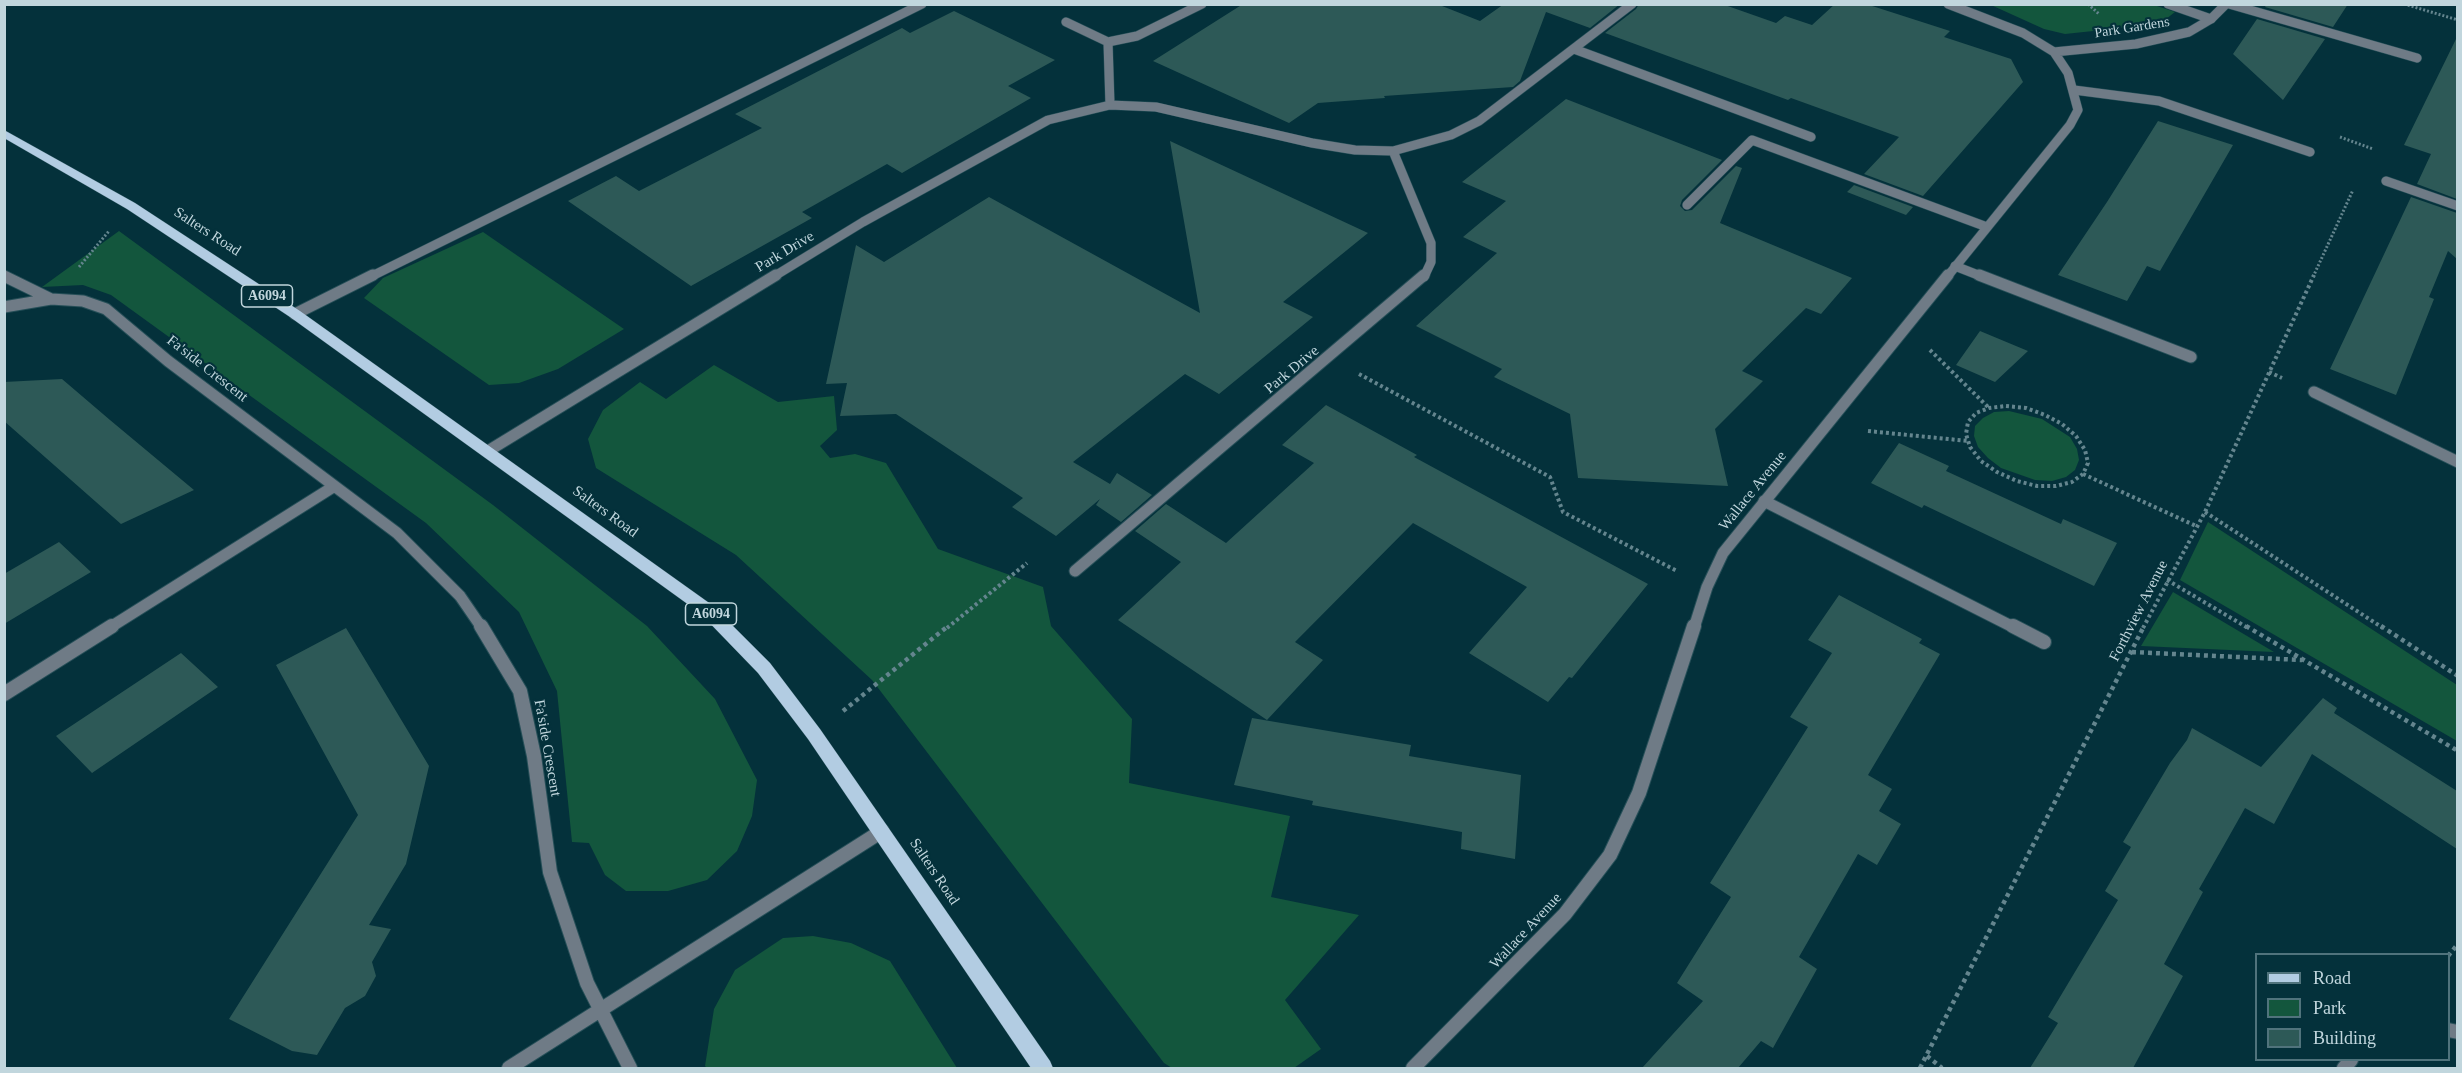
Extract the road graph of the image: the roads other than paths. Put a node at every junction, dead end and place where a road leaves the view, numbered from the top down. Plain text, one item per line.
1 (922, 4) edge
2 (1203, 4) edge
3 (1632, 4) edge
4 (1948, 4) edge
5 (2168, 4) edge
6 (2228, 4) edge
7 (2211, 19) junction
8 (1066, 22) dead end
9 (1108, 42) junction
10 (1574, 49) junction
11 (2054, 52) junction
12 (2417, 58) dead end
13 (2074, 90) junction
14 (1110, 105) junction
15 (4, 133) edge
16 (1811, 137) dead end
17 (1393, 151) junction
18 (2310, 152) dead end
19 (2386, 181) road end
20 (1687, 205) dead end
21 (2457, 206) edge
22 (1987, 227) junction
23 (1955, 266) junction
24 (4, 276) edge
25 (51, 299) junction
26 (4, 307) edge
27 (295, 314) junction
28 (2191, 357) dead end
29 (2314, 393) dead end
30 (488, 452) junction
31 (2457, 462) edge
32 (333, 487) junction
33 (1764, 501) junction
34 (1075, 571) dead end
35 (2044, 642) dead end
36 (4, 694) edge
37 (882, 831) junction
38 (601, 1009) junction
39 (508, 1068) edge
40 (630, 1068) edge
41 (1043, 1068) edge
42 (1413, 1068) edge

1 - 27 street
2 - 9 street
3 - 10 street, Park Drive
4 - 11 street, Wallace Avenue
5 - 7 street, Park Gardens
6 - 7 street, Park Gardens
6 - 12 street
7 - 11 street, Park Gardens
8 - 9 street
9 - 14 street
10 - 16 street
10 - 17 street, Park Drive
11 - 13 street, Wallace Avenue
13 - 18 street
13 - 22 street, Wallace Avenue
14 - 17 street, Park Drive
14 - 30 street, Park Drive
15 - 27 main road, Salters Road / A6094
17 - 34 street, Park Drive
19 - 21 street
20 - 22 street
22 - 23 street, Wallace Avenue
23 - 28 street
23 - 33 street, Wallace Avenue
24 - 25 street
25 - 26 street
25 - 32 street, Fa'side Crescent
27 - 30 main road, Salters Road / A6094
29 - 31 street
30 - 37 main road, Salters Road / A6094
32 - 36 street
32 - 38 street, Fa'side Crescent
33 - 35 street
33 - 42 street, Wallace Avenue
37 - 38 street
37 - 41 main road, Salters Road / A6094
38 - 39 street
38 - 40 street, Fa'side Crescent

